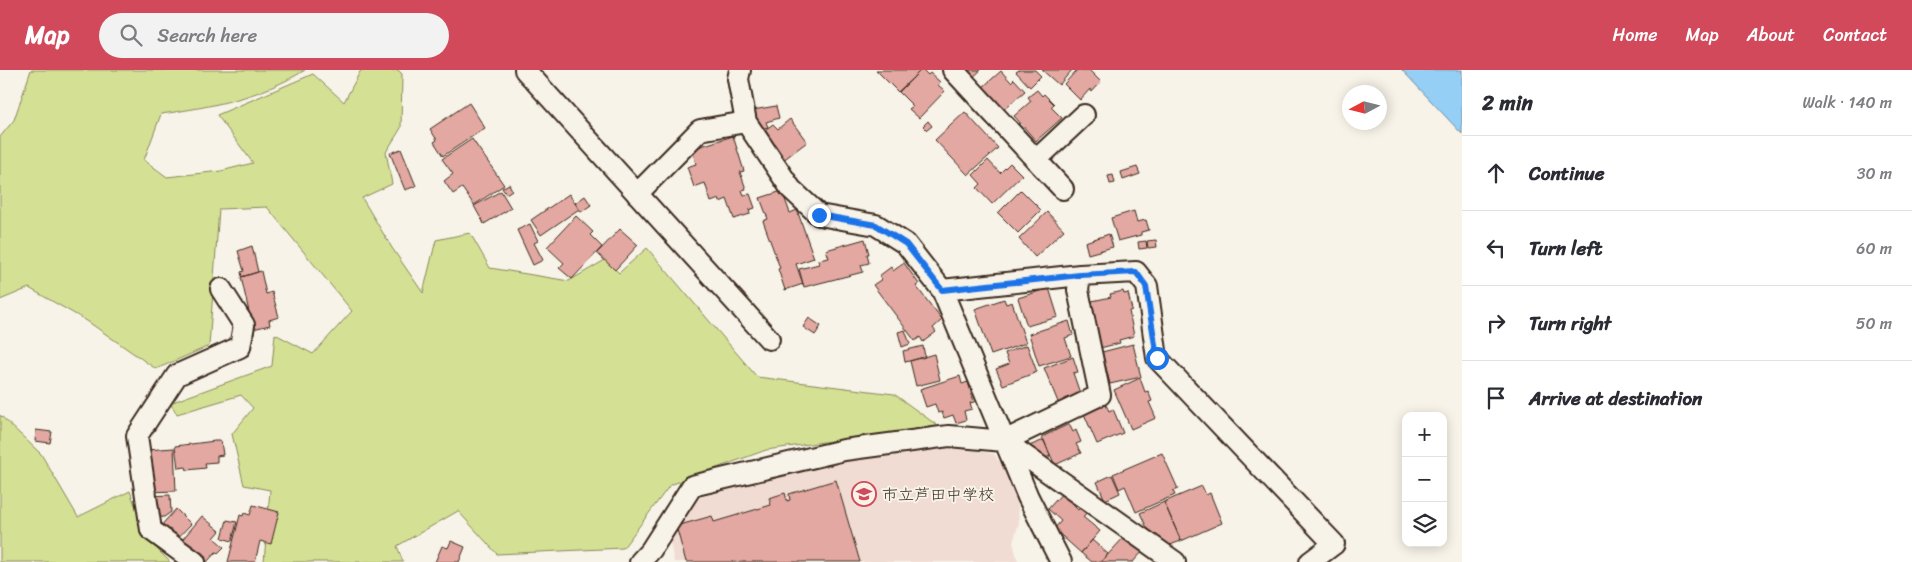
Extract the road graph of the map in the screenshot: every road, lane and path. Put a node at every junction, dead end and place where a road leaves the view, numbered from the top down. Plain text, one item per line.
1 (525, 70) edge
2 (740, 70) edge
3 (953, 70) edge
4 (1084, 115) dead end
5 (746, 122) junction
6 (1036, 160) junction
7 (1063, 189) dead end
8 (637, 194) junction
9 (1080, 275) junction
10 (221, 289) dead end
11 (942, 290) junction
12 (769, 338) dead end
13 (1004, 441) junction
14 (650, 558) edge
15 (195, 562) edge
16 (1061, 562) edge
17 (1175, 562) edge
18 (1310, 562) edge

1 - 8 street
2 - 5 street
3 - 6 street
4 - 6 street
5 - 8 street
5 - 11 street
6 - 7 street
8 - 12 street
9 - 11 street
9 - 13 street
9 - 18 street
10 - 15 street
11 - 13 street
13 - 14 street
13 - 16 street
13 - 17 street

